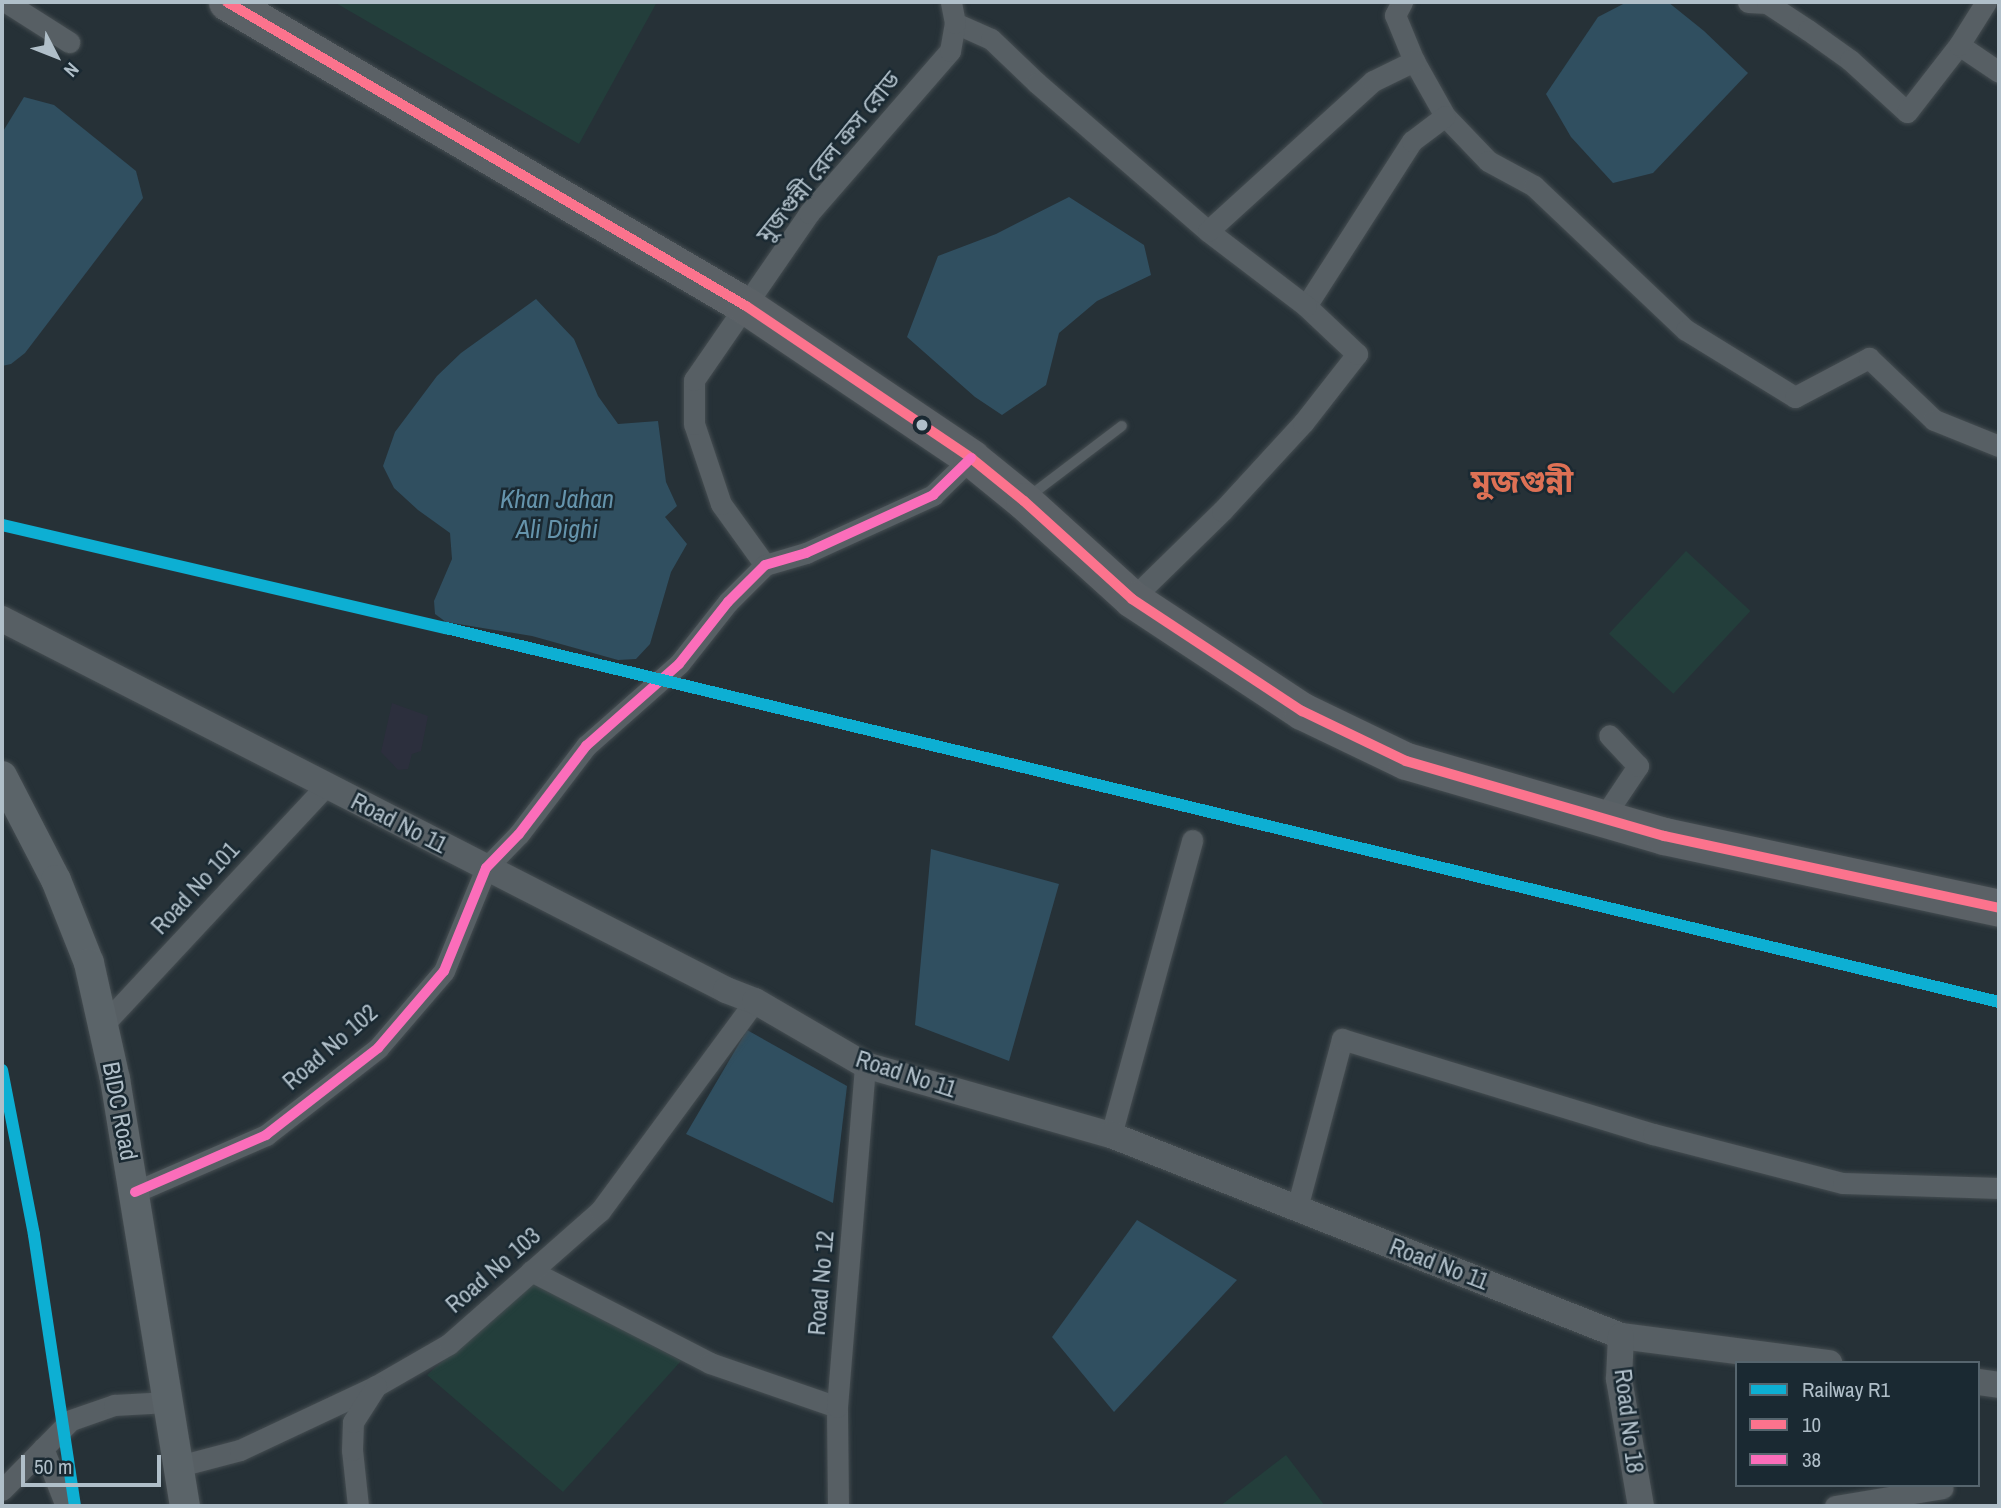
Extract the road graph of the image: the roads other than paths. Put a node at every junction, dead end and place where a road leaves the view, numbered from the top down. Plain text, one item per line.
1 (6, 2) edge
2 (227, 2) edge
3 (1402, 2) edge
4 (1748, 2) edge
5 (1986, 2) edge
6 (953, 12) edge
7 (69, 42) dead end
8 (1959, 45) junction
9 (1414, 61) junction
10 (1999, 72) edge
11 (1446, 116) junction
12 (1208, 231) junction
13 (746, 306) junction
14 (1306, 306) junction
15 (1122, 426) dead end
16 (1999, 446) edge
17 (971, 458) junction
18 (1024, 500) junction
19 (765, 565) junction
20 (1132, 599) junction
21 (2, 619) edge
22 (1609, 735) dead end
23 (2, 776) edge
24 (326, 786) junction
25 (1603, 818) junction
26 (1192, 840) dead end
27 (486, 868) junction
28 (1999, 908) edge
29 (755, 1001) junction
30 (103, 1025) junction
31 (865, 1065) junction
32 (1111, 1135) junction
33 (1999, 1188) edge
34 (135, 1192) junction
35 (1297, 1208) junction
36 (531, 1271) junction
37 (1621, 1336) junction
38 (1814, 1361) edge
39 (1980, 1382) edge
40 (1999, 1385) edge
41 (376, 1386) junction
42 (168, 1402) junction
43 (837, 1407) junction
44 (43, 1448) junction
45 (179, 1466) junction
46 (2, 1490) edge
47 (1943, 1493) edge
48 (66, 1506) edge
49 (185, 1506) edge
50 (358, 1506) edge
51 (838, 1506) edge
52 (1640, 1506) edge
53 (1835, 1506) edge

1 - 7 street
2 - 13 highway
3 - 9 street
4 - 8 street
5 - 8 street
6 - 12 street
6 - 13 street, মুজগুন্নী রেল ক্রস রোড
8 - 10 street
9 - 11 street
9 - 12 street
11 - 14 street
11 - 16 street
12 - 14 street
13 - 17 highway
13 - 19 street, মুজগুন্নী রেল ক্রস রোড
14 - 20 street
15 - 18 lane
17 - 18 highway
17 - 19 street
18 - 20 highway
19 - 27 street
20 - 25 highway
21 - 24 street, Road No 11
22 - 25 street
23 - 30 main road, BIDC Road
24 - 27 street, Road No 11
24 - 30 street, Road No 101
25 - 28 highway
26 - 32 street
27 - 29 street, Road No 11
27 - 34 street, Road No 102
29 - 31 street, Road No 11
29 - 36 street, Road No 103
30 - 34 main road, BIDC Road
31 - 32 street, Road No 11
31 - 43 street, Road No 12
32 - 35 street, Road No 11
33 - 35 street
34 - 42 main road, BIDC Road
35 - 37 street, Road No 11
36 - 41 street, Road No 103
36 - 43 street
37 - 38 street, Road No 11
37 - 52 street, Road No 18
39 - 40 street
41 - 45 street, Road No 103
41 - 50 street
42 - 44 street
42 - 45 main road, BIDC Road
43 - 51 street, Road No 12
44 - 46 street
44 - 48 street
45 - 49 main road, BIDC Road
47 - 53 street

